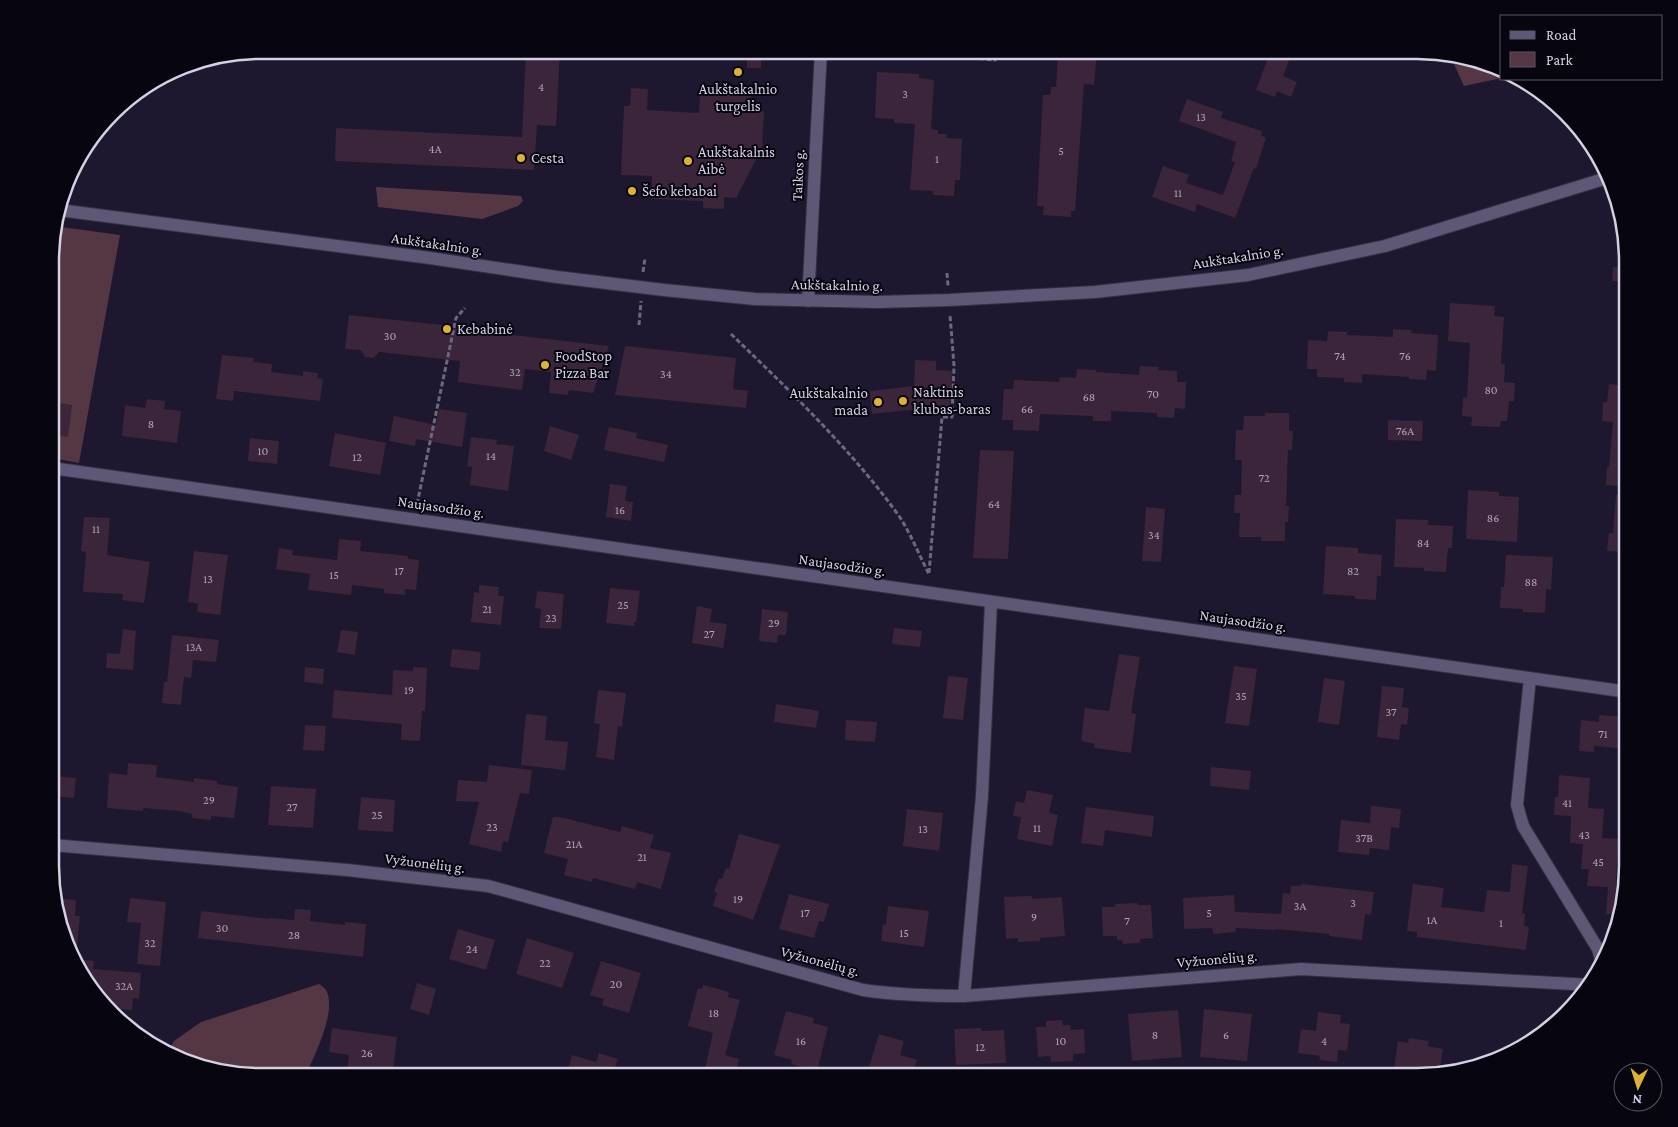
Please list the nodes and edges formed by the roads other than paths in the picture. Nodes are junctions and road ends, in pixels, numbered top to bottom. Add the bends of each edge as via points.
1 (821, 59) edge
2 (1602, 179) edge
3 (65, 211) edge
4 (808, 301) junction
5 (59, 469) edge
6 (990, 602) junction
7 (1530, 678) junction
8 (1619, 691) edge
9 (59, 846) edge
10 (1599, 954) edge
11 (1581, 984) edge
12 (964, 996) junction

1 - 4 street, Taikos g.
2 - 4 street, Aukštakalnio g. via 1385,246 1248,275 1095,292 949,300
3 - 4 street, Aukštakalnio g. via 558,277 755,299
5 - 6 street, Naujasodžio g.
6 - 7 street, Naujasodžio g.
6 - 12 street via 982,796
7 - 8 street, Naujasodžio g.
7 - 10 street via 1517,805 1524,826
9 - 12 street, Vyžuonėlių g. via 348,870 488,886 862,990 920,996
11 - 12 street, Vyžuonėlių g. via 1301,969

